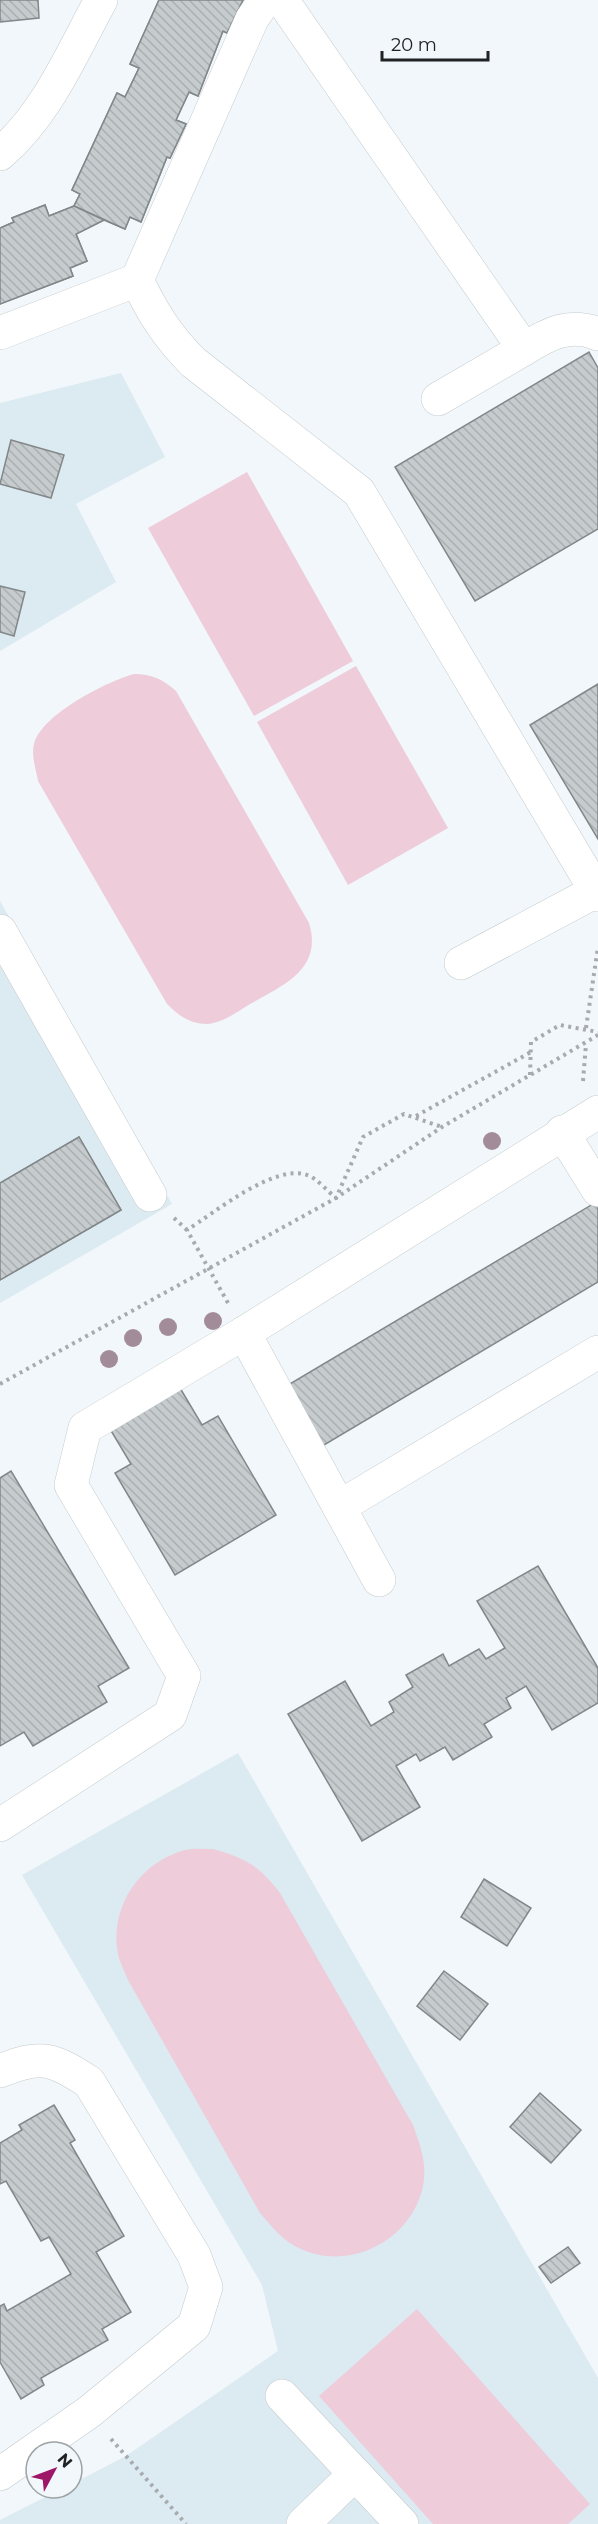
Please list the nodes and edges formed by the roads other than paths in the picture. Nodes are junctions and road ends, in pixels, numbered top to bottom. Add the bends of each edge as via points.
1 (101, 0) edge
2 (265, 0) edge
3 (282, 0) edge
4 (0, 153) edge
5 (137, 280) junction
6 (0, 333) edge
7 (598, 334) edge
8 (524, 349) junction
9 (438, 399) dead end
10 (597, 893) edge
11 (0, 931) edge
12 (461, 963) dead end
13 (598, 1112) edge
14 (562, 1132) junction
15 (598, 1190) edge
16 (150, 1195) dead end
17 (244, 1333) junction
18 (598, 1352) edge
19 (339, 1507) junction
20 (380, 1580) dead end
21 (0, 1825) edge
22 (0, 2071) edge
23 (282, 2396) dead end
24 (2, 2468) edge
25 (356, 2474) junction
26 (303, 2524) edge
27 (402, 2524) edge

1 - 4 lane via 43,105
2 - 5 lane via 252,19
3 - 8 lane
5 - 6 lane
5 - 10 lane via 163,328 193,362 358,492
7 - 8 lane via 579,328 563,329
8 - 9 lane
10 - 12 lane
11 - 16 lane
13 - 14 lane
14 - 15 lane
14 - 17 lane
17 - 19 lane
17 - 21 lane via 85,1428 71,1485 184,1676 170,1715
18 - 19 lane
19 - 20 lane
22 - 24 lane via 29,2059 61,2064 88,2082 194,2255 206,2287 194,2326 89,2412
23 - 25 lane
25 - 26 lane
25 - 27 lane

